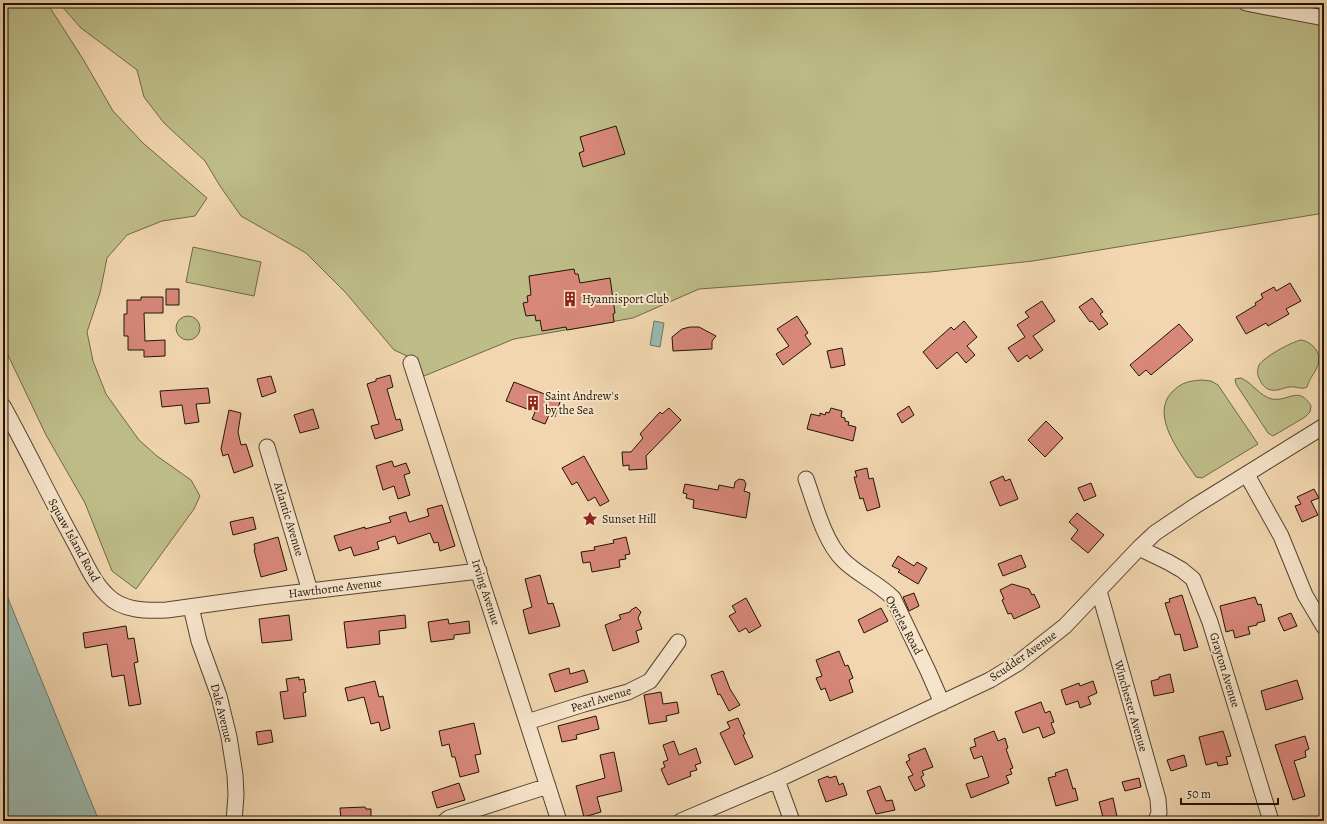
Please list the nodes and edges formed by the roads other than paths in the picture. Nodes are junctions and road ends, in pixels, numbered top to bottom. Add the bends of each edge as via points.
1 (1246, 3) edge
2 (1324, 18) edge
3 (411, 363) dead end
4 (3, 406) edge
5 (1324, 426) edge
6 (267, 447) dead end
7 (1247, 475) junction
8 (806, 478) dead end
9 (1139, 548) junction
10 (479, 571) junction
11 (310, 591) junction
12 (1099, 591) junction
13 (191, 607) junction
14 (1324, 627) edge
15 (678, 642) dead end
16 (942, 703) junction
17 (528, 722) junction
18 (777, 780) junction
19 (548, 786) junction
20 (234, 821) edge
21 (445, 821) edge
22 (559, 821) edge
23 (681, 821) edge
24 (792, 821) edge
25 (1156, 821) edge
26 (1272, 821) edge

1 - 2 street
3 - 10 street, Irving Avenue
4 - 13 street, Squaw Island Road via 56,509 97,583 107,596 137,610
5 - 7 street, Scudder Avenue
6 - 11 street, Atlantic Avenue
7 - 9 street, Scudder Avenue via 1166,525
7 - 14 street via 1281,536 1305,595
8 - 16 street, Overlea Road via 833,548 844,560 893,598
9 - 12 street, Scudder Avenue
9 - 26 street, Grayton Avenue via 1182,570 1193,579 1210,622
10 - 11 street, Hawthorne Avenue
10 - 17 street, Irving Avenue
11 - 13 street, Hawthorne Avenue
12 - 16 street, Scudder Avenue via 1065,626 1018,663 990,680
12 - 25 street, Winchester Avenue via 1158,799 1159,813
13 - 20 street, Dale Avenue via 229,737 235,775
15 - 17 street, Pearl Avenue via 650,681 628,692
16 - 18 street, Scudder Avenue
17 - 19 street, Irving Avenue
18 - 23 street, Scudder Avenue
18 - 24 street
19 - 21 street
19 - 22 street, Irving Avenue

